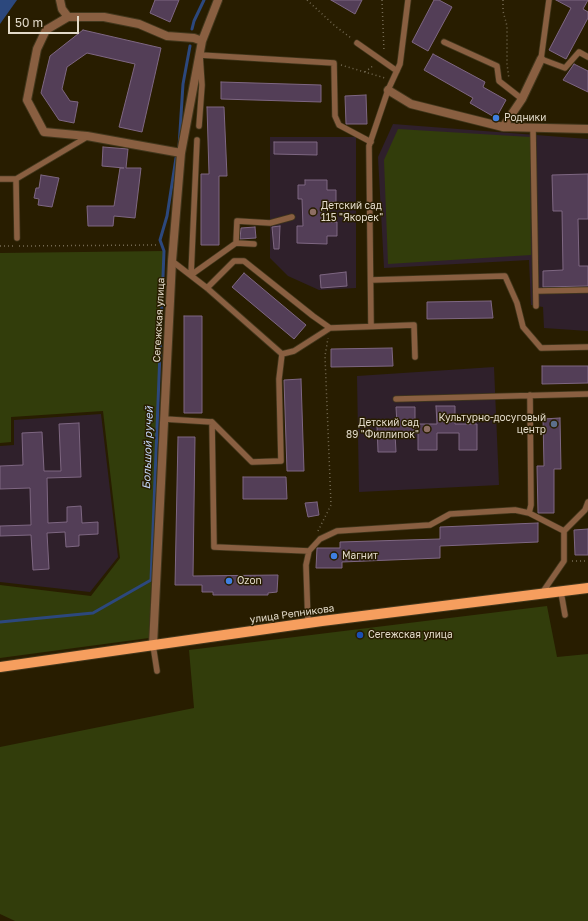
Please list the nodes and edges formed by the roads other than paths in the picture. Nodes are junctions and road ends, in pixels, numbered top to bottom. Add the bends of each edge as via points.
1 (60, 0) edge
2 (218, 0) edge
3 (408, 0) edge
4 (549, 0) edge
5 (68, 18) junction
6 (202, 41) junction
7 (444, 42) dead end
8 (357, 43) road end
9 (200, 56) junction
10 (588, 57) edge
11 (541, 59) junction
12 (397, 71) junction
13 (388, 90) junction
14 (522, 99) junction
15 (199, 126) dead end
16 (503, 127) junction
17 (533, 128) junction
18 (588, 129) edge
19 (87, 136) junction
20 (197, 140) dead end
21 (370, 142) junction
22 (181, 153) junction
23 (0, 179) edge
24 (16, 179) junction
25 (292, 217) dead end
26 (17, 238) dead end
27 (236, 243) junction
28 (254, 244) dead end
29 (172, 261) junction
30 (191, 275) junction
31 (371, 280) junction
32 (207, 288) junction
33 (588, 290) edge
34 (536, 291) junction
35 (536, 306) dead end
36 (370, 325) junction
37 (330, 328) junction
38 (588, 347) edge
39 (282, 354) junction
40 (415, 357) dead end
41 (588, 394) edge
42 (530, 395) junction
43 (396, 399) dead end
44 (164, 419) junction
45 (212, 422) junction
46 (588, 502) edge
47 (587, 509) edge
48 (529, 512) junction
49 (564, 531) junction
50 (309, 551) junction
51 (588, 588) edge
52 (561, 592) junction
53 (542, 594) junction
54 (565, 615) dead end
55 (308, 623) junction
56 (152, 645) junction
57 (0, 667) edge
58 (157, 671) dead end

1 - 5 street
2 - 6 street, Сегежская улица
3 - 12 lane
4 - 11 lane
5 - 6 street via 104,17 139,24 167,36
5 - 19 street via 46,30 43,36 37,49 27,100 44,132
6 - 9 street, Сегежская улица
7 - 14 lane via 497,66 499,81
8 - 12 lane
9 - 15 lane via 202,85
9 - 21 lane via 334,63 337,121 346,130
9 - 22 street, Сегежская улица
10 - 11 lane via 579,52 565,68
11 - 14 street
12 - 13 lane
13 - 16 street via 411,104
13 - 21 lane
14 - 16 street
16 - 17 street
17 - 18 street
17 - 34 lane
19 - 22 street
19 - 24 lane
20 - 30 lane
21 - 31 lane
22 - 29 street, Сегежская улица
23 - 24 lane
24 - 26 lane
25 - 27 lane via 270,223 237,221
27 - 28 lane
27 - 30 lane
29 - 30 lane
29 - 44 street, Сегежская улица
30 - 32 lane
31 - 36 lane
31 - 38 lane via 505,276 517,303 523,327 541,348
32 - 37 lane via 234,261 244,261
32 - 39 lane
33 - 34 lane
34 - 35 lane
36 - 37 lane
36 - 40 lane via 414,325
37 - 39 lane via 294,351
39 - 45 lane via 279,379 281,461 252,462
41 - 42 lane
42 - 43 lane
42 - 48 lane
44 - 45 lane
44 - 56 street, Сегежская улица
45 - 50 lane via 214,547
46 - 47 lane
47 - 49 lane
48 - 49 lane
48 - 50 lane via 515,510 450,514 430,525 337,531 320,539
49 - 53 lane via 564,561
50 - 55 lane via 306,565
51 - 52 main road, улица Репникова
52 - 53 main road, улица Репникова
52 - 54 lane
53 - 55 main road, улица Репникова
55 - 56 main road, улица Репникова
56 - 57 main road, улица Репникова
56 - 58 lane

